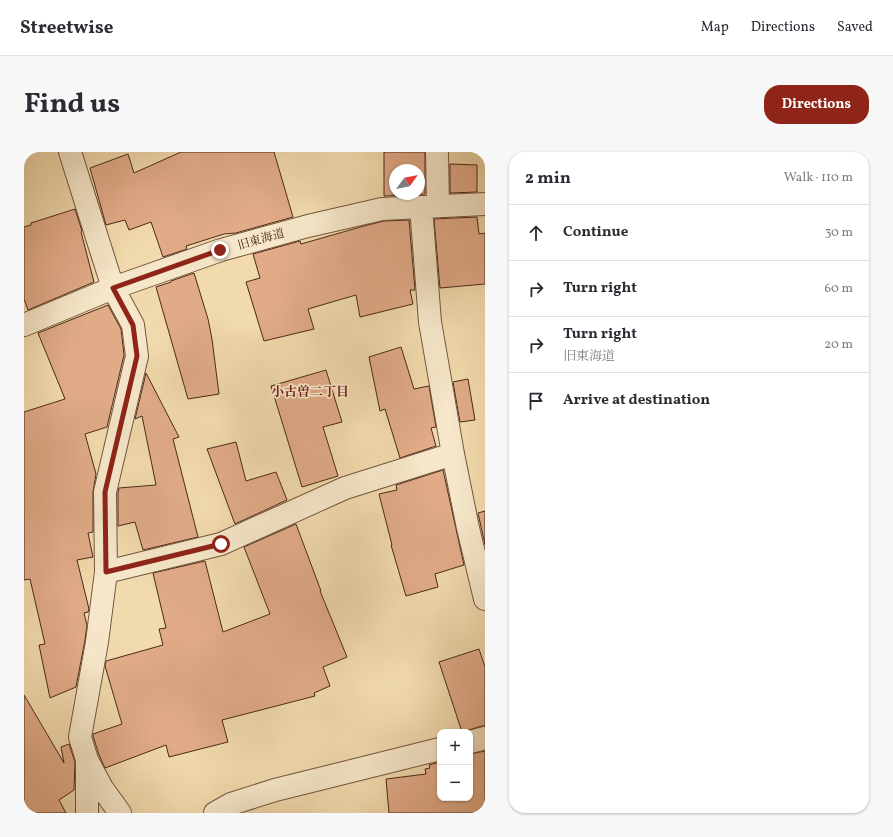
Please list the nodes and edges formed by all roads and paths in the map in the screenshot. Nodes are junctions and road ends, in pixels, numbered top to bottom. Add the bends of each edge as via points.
1 (70, 152) edge
2 (437, 152) edge
3 (485, 204) edge
4 (429, 207) junction
5 (113, 288) junction
6 (24, 325) edge
7 (453, 454) junction
8 (106, 572) junction
9 (485, 599) edge
10 (485, 738) edge
11 (473, 741) edge
12 (437, 750) edge
13 (87, 760) junction
14 (87, 813) edge
15 (120, 813) edge
16 (215, 813) edge

1 - 5 street
2 - 4 street
3 - 4 street, 旧東海道
4 - 5 street, 旧東海道 via 382,209 308,226 220,250
4 - 7 street via 430,322
5 - 6 street, 旧東海道
5 - 8 street via 133,325 137,356 105,492
7 - 8 street via 345,488 221,544
7 - 9 street
8 - 13 street via 97,642 80,737
10 - 11 street
12 - 16 street via 275,790 231,804
13 - 14 street
13 - 15 street via 102,788

